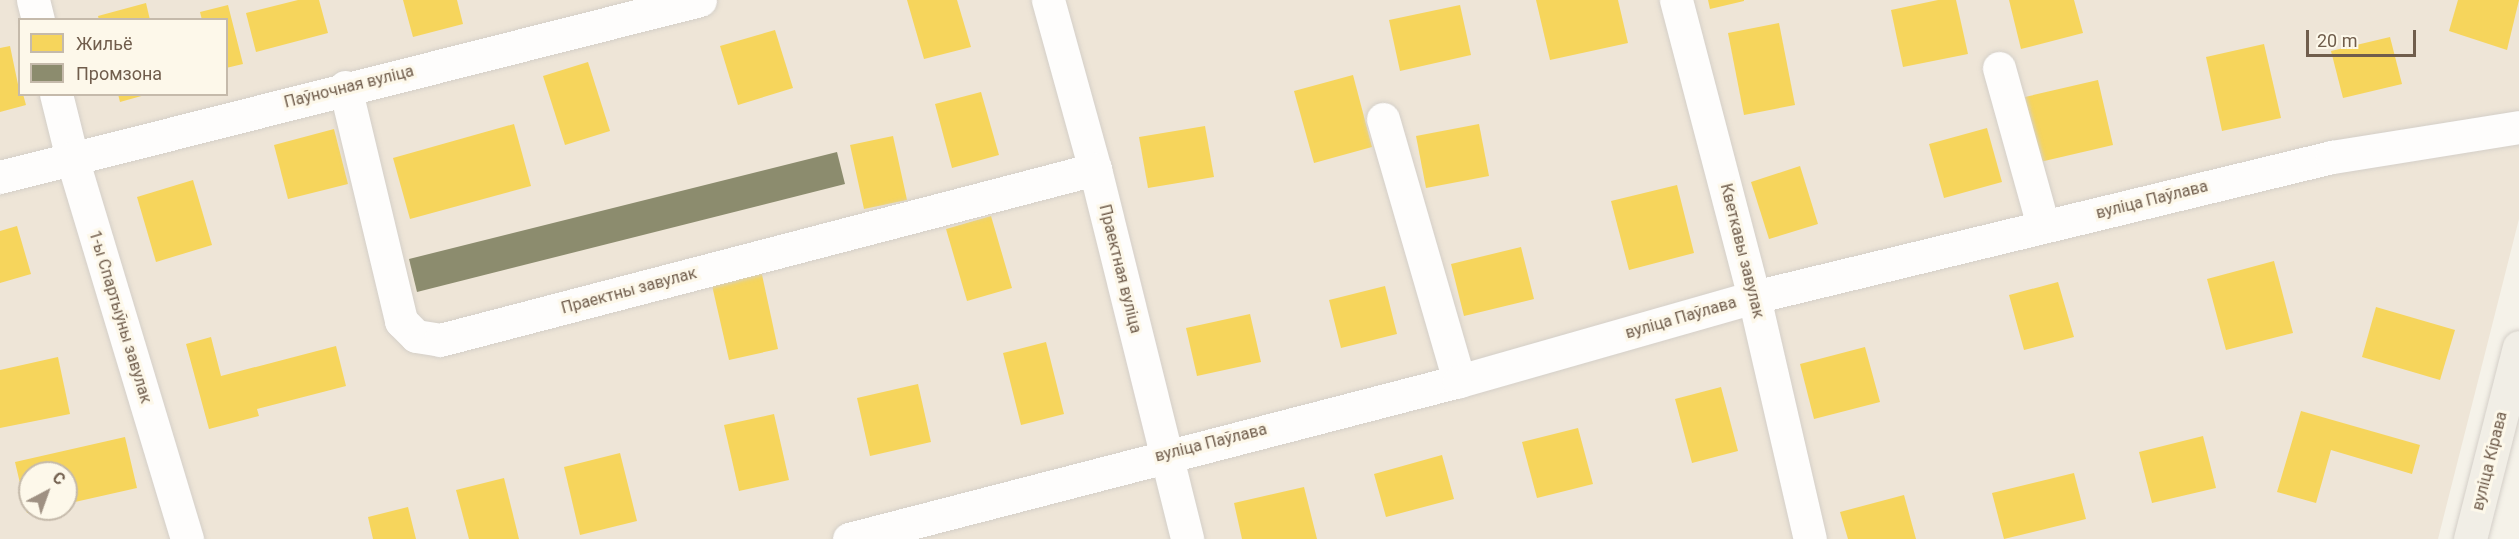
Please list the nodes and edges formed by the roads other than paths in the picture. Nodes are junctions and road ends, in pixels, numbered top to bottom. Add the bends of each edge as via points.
1 (33, 0) edge
2 (700, 0) edge
3 (1048, 0) edge
4 (1676, 0) edge
5 (38, 18) edge
6 (1999, 68) dead end
7 (345, 87) junction
8 (56, 96) edge
9 (1383, 119) dead end
10 (2519, 127) edge
11 (72, 158) junction
12 (1095, 169) junction
13 (0, 177) edge
14 (2043, 226) junction
15 (1754, 297) junction
16 (2519, 347) edge
17 (1459, 381) junction
18 (1166, 454) junction
19 (186, 539) edge
20 (849, 539) edge
21 (1187, 539) edge
22 (1810, 539) edge
23 (2470, 539) edge

1 - 5 street
2 - 7 street, Паўночная вуліца
3 - 12 street, Праектная вуліца
4 - 15 street, Кветкавы завулак
6 - 14 street
7 - 11 street, Паўночная вуліца
7 - 12 street, Праектны завулак via 401,321 416,336 440,340
8 - 11 street, 1-ы Спартыўны завулак
9 - 17 street
10 - 14 street, вуліца Паўлава via 2332,157
11 - 13 street, Паўночная вуліца
11 - 19 street, 1-ы Спартыўны завулак
12 - 18 street, Праектная вуліца
14 - 15 street, вуліца Паўлава
15 - 17 street, вуліца Паўлава
15 - 22 street, Кветкавы завулак
16 - 23 main road, вуліца Кірава
17 - 18 street, вуліца Паўлава
18 - 20 street, вуліца Паўлава
18 - 21 street, Праектная вуліца

